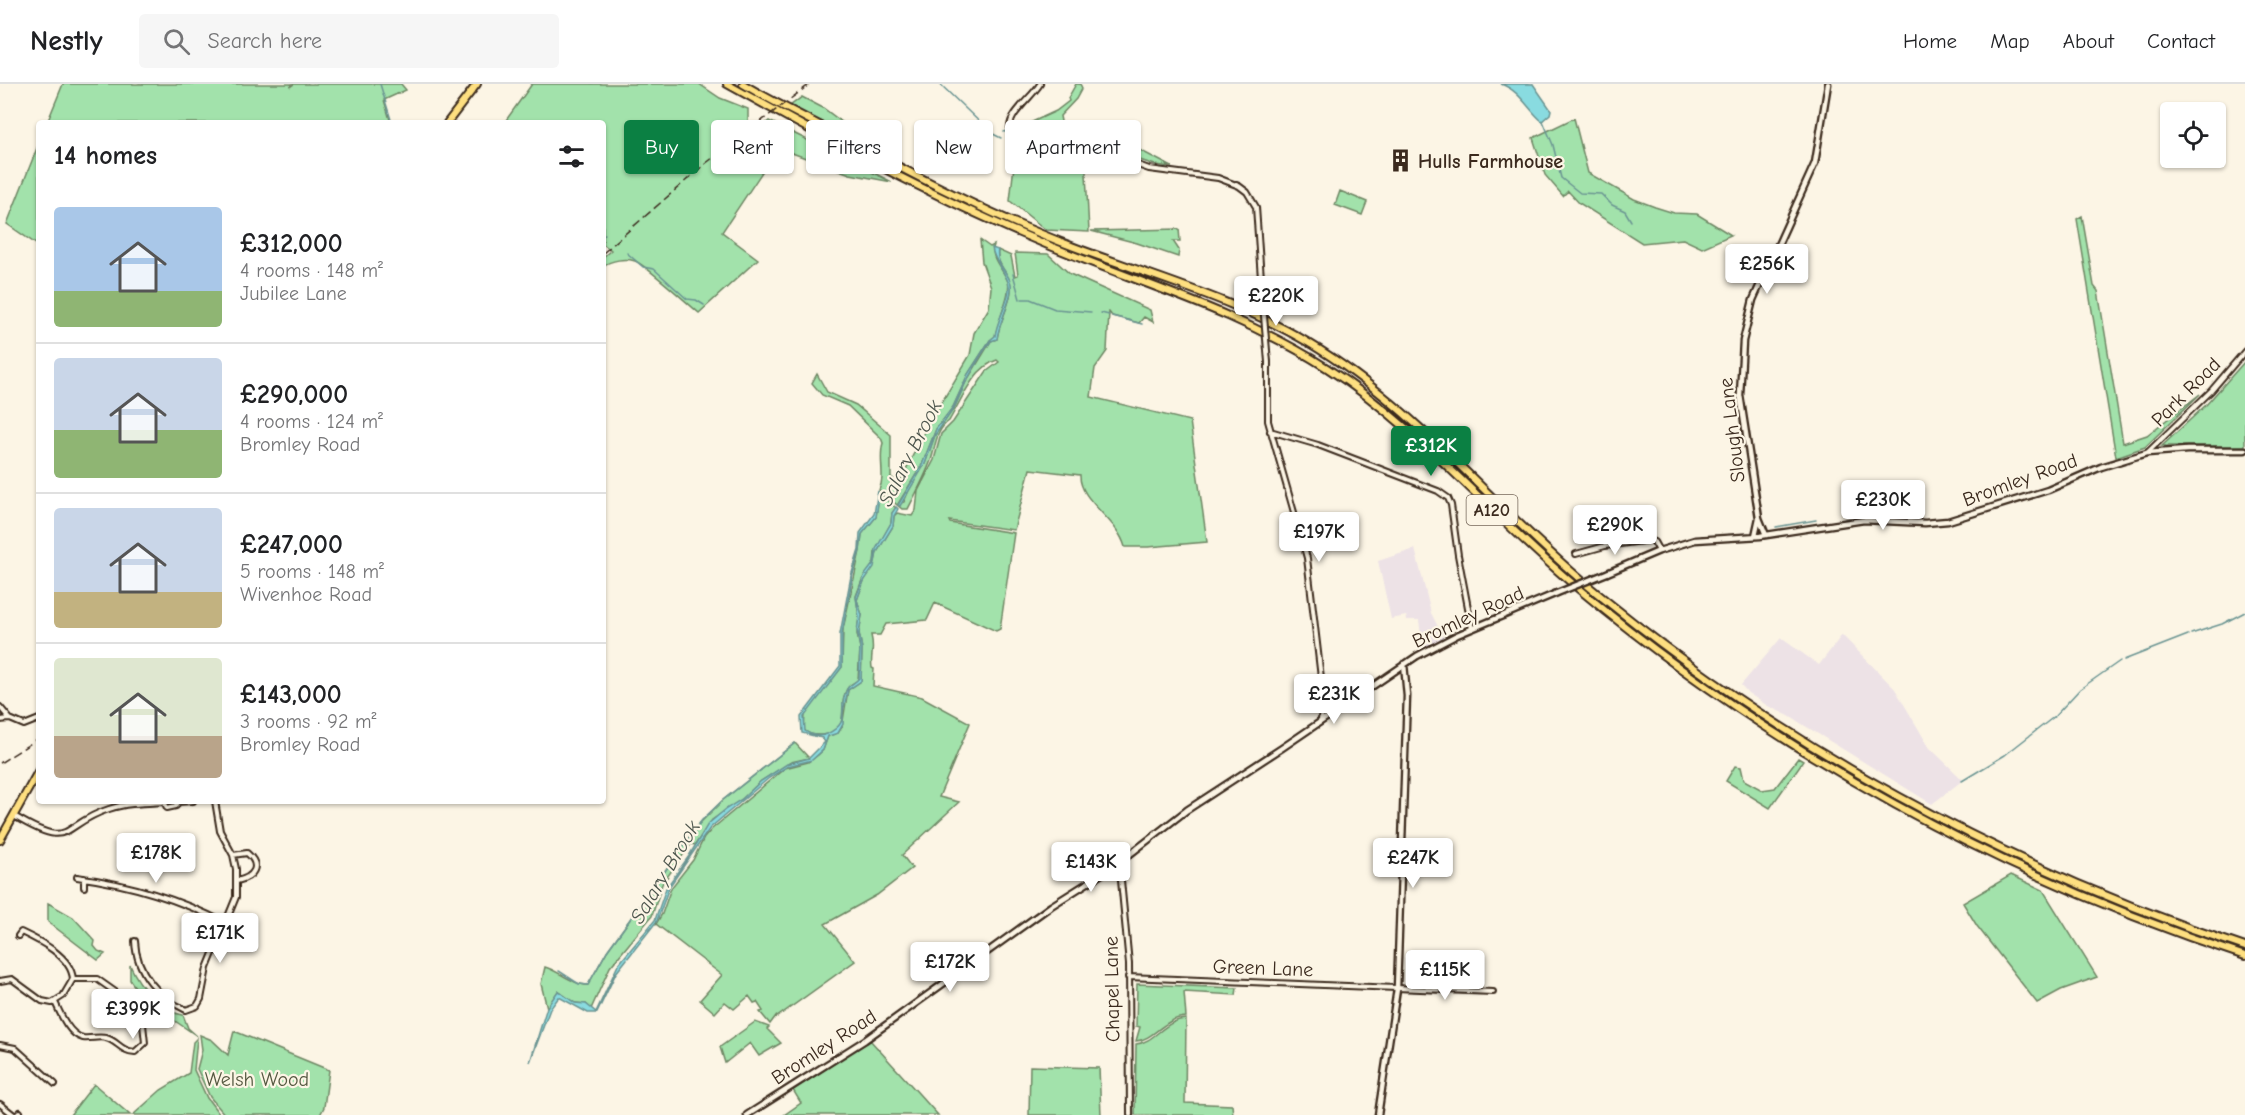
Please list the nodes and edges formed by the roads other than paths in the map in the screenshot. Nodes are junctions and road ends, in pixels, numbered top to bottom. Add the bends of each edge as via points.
1 (477, 84) edge
2 (727, 84) edge
3 (743, 84) edge
4 (1040, 84) edge
5 (1827, 84) edge
6 (449, 120) edge
7 (2245, 351) edge
8 (1270, 431) junction
9 (2245, 450) edge
10 (2147, 453) junction
11 (1759, 518) junction
12 (1766, 535) junction
13 (1755, 536) junction
14 (1659, 551) junction
15 (1576, 554) dead end
16 (1472, 629) junction
17 (1404, 664) junction
18 (1323, 695) junction
19 (1340, 706) junction
20 (0, 707) edge
21 (10, 719) junction
22 (0, 720) edge
23 (36, 720) edge
24 (1321, 721) junction
25 (36, 775) edge
26 (137, 804) edge
27 (216, 804) edge
28 (13, 815) junction
29 (0, 840) edge
30 (233, 855) junction
31 (1116, 865) junction
32 (77, 877) dead end
33 (84, 878) junction
34 (237, 880) junction
35 (84, 887) dead end
36 (225, 923) junction
37 (18, 936) dead end
38 (135, 941) dead end
39 (2245, 947) edge
40 (2245, 956) edge
41 (1128, 977) junction
42 (73, 979) junction
43 (0, 981) edge
44 (1397, 989) junction
45 (1493, 993) dead end
46 (55, 1002) junction
47 (0, 1045) edge
48 (55, 1084) dead end
49 (0, 1104) edge
50 (17, 1114) edge
51 (747, 1115) edge
52 (1130, 1115) edge
53 (1378, 1115) edge

1 - 6 main road
2 - 40 main road, A120 via 881,169 963,207 1087,262 1225,313 1287,343 1395,419 1580,591 1754,718 1867,787 1997,856 2123,912
3 - 39 main road, A120 via 876,157 969,201 1074,247 1231,303 1311,344 1406,414 1587,585 1672,651 1776,722 1885,788 2001,849 2129,905
4 - 8 street, bridge via 1010,119 1010,128 1016,134 1093,149 1149,169 1218,178 1247,192 1256,211
5 - 11 street, Slough Lane via 1815,163 1756,294 1743,341 1740,395
7 - 10 street, Park Road via 2211,391
8 - 16 street via 1352,458 1448,498
8 - 18 street via 1307,558
9 - 10 street, Bromley Road
10 - 12 street, Bromley Road via 2048,490 1948,521 1864,520
11 - 12 street
11 - 13 street, Slough Lane
12 - 13 street, Bromley Road
13 - 14 street, Bromley Road via 1695,540
14 - 15 street via 1650,540
14 - 16 street, Bromley Road, bridge
16 - 17 street, Bromley Road
17 - 19 street, Bromley Road
17 - 44 street via 1407,696
18 - 19 street
18 - 24 street
19 - 24 street, Bromley Road
20 - 21 street
21 - 22 street
21 - 23 street via 24,725
24 - 31 street, Bromley Road via 1187,810
25 - 28 main road
26 - 28 street via 109,809 62,834 40,830
27 - 30 street via 220,831
28 - 29 main road
30 - 34 street
30 - 34 street via 247,853 255,869 249,878
31 - 41 street, Chapel Lane via 1120,870
31 - 51 street, Bromley Road via 1051,906 866,1040
32 - 33 street
33 - 35 street
33 - 36 street via 138,889
34 - 36 street via 235,901
36 - 38 street via 207,968 201,999 192,1009 174,1005 151,983
37 - 42 street via 21,932 41,942 66,963
41 - 44 street, Green Lane
41 - 52 street, Chapel Lane
42 - 46 street
42 - 46 street via 97,979 138,1008 145,1043 135,1052 127,1052 105,1037 84,1038 63,1018
43 - 46 street via 12,979 42,1001
44 - 45 street, Green Lane
44 - 53 street
47 - 48 street via 15,1048
49 - 50 street

